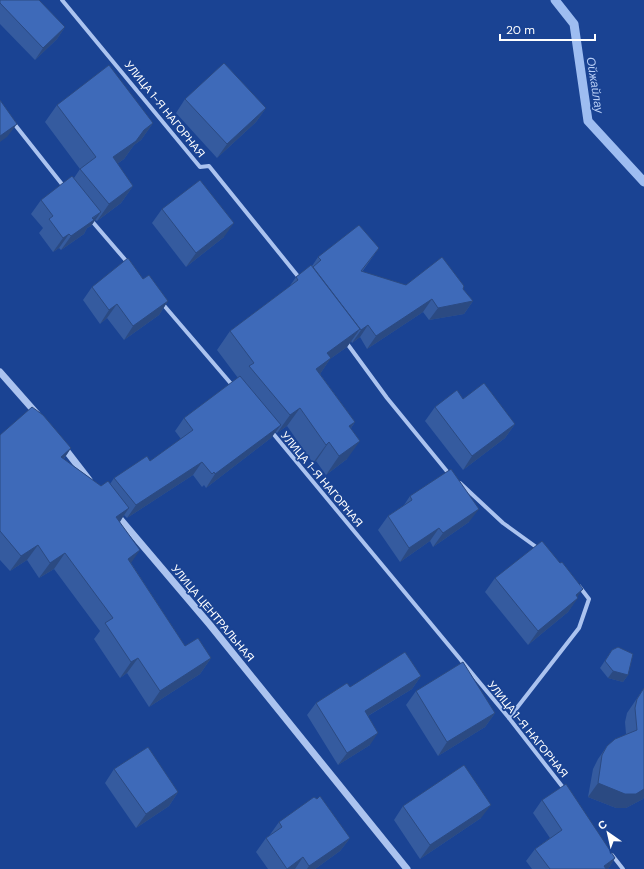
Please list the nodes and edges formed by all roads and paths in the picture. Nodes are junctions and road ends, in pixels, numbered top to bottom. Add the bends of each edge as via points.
1 (62, 0) edge
2 (8, 117) edge
3 (66, 190) edge
4 (86, 214) edge
5 (130, 265) edge
6 (305, 285) edge
7 (160, 300) edge
8 (341, 335) edge
9 (0, 372) edge
10 (238, 392) edge
11 (42, 420) edge
12 (268, 428) edge
13 (56, 439) edge
14 (94, 487) edge
15 (109, 505) edge
16 (544, 553) edge
17 (576, 583) edge
18 (509, 718) junction
19 (568, 794) edge
20 (609, 850) edge
21 (407, 869) edge
22 (623, 869) edge

1 - 6 street, УЛИЦА 1-Я НАГОРНАЯ via 200,167 209,166
2 - 3 street
4 - 5 street
7 - 10 street
8 - 16 street via 386,398 448,473 503,523
9 - 11 street
12 - 18 street, УЛИЦА 1-Я НАГОРНАЯ
13 - 14 street
15 - 21 street, УЛИЦА ЦЕНТРАЛЬНАЯ via 215,631
17 - 18 street via 589,599 579,628
18 - 19 street, УЛИЦА 1-Я НАГОРНАЯ
20 - 22 street

